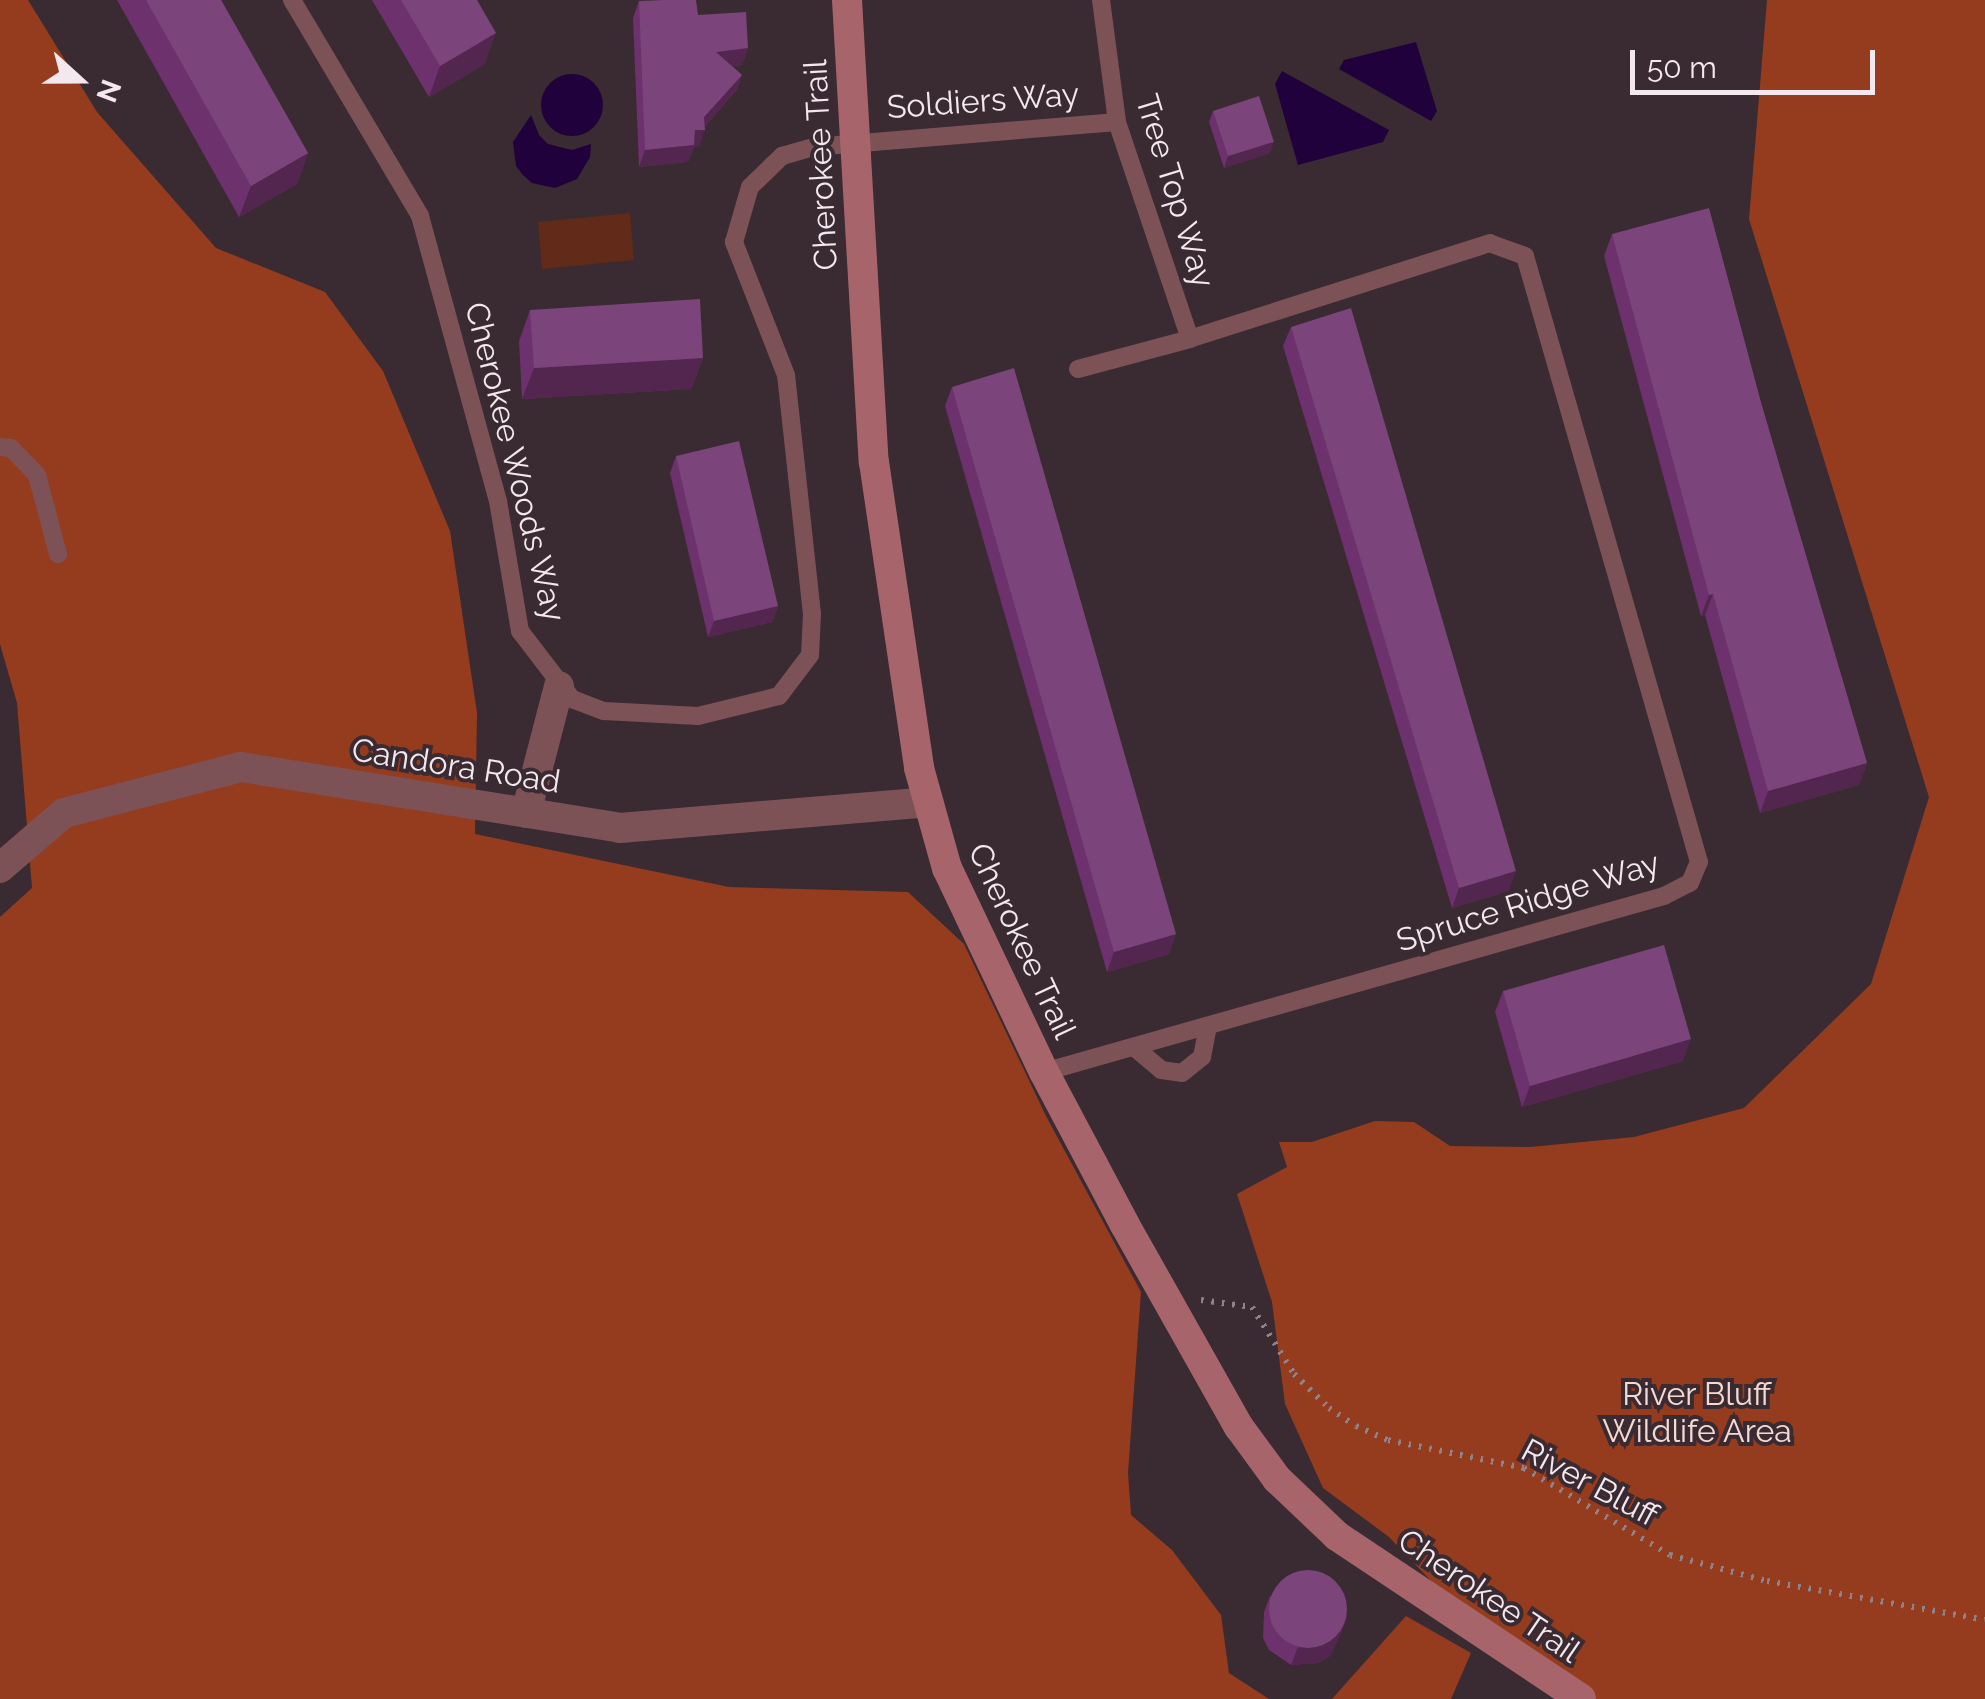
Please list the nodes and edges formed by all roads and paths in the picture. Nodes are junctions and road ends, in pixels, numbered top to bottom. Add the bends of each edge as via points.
1 (292, 0) edge
2 (846, 0) edge
3 (1101, 0) edge
4 (1117, 122) junction
5 (854, 141) junction
6 (1190, 339) junction
7 (1078, 369) dead end
8 (0, 447) edge
9 (58, 554) dead end
10 (559, 686) junction
11 (927, 802) junction
12 (526, 812) junction
13 (0, 868) edge
14 (1208, 1027) junction
15 (1134, 1047) junction
16 (1044, 1072) junction
17 (1165, 1296) junction
18 (1985, 1620) edge
19 (1581, 1699) edge

1 - 10 lane, Cherokee Woods Way via 420,216 498,501 520,631
2 - 5 street, Cherokee Trail
3 - 4 lane, Tree Top Way
4 - 5 lane, Soldiers Way
4 - 6 lane, Tree Top Way
5 - 10 lane, Cherokee Woods Way via 782,156 750,187 734,242 786,375 812,614 810,655 779,696 698,716 604,712
5 - 11 street, Cherokee Trail via 874,462
6 - 7 lane
6 - 14 lane, Spruce Ridge Way via 1490,243 1526,256 1699,862 1690,883 1664,896
8 - 9 lane via 11,448 37,475
10 - 12 street
11 - 12 street, Candora Road via 620,828
11 - 16 street, Cherokee Trail via 947,868
12 - 13 street, Candora Road via 242,767 64,813
14 - 15 lane, Spruce Ridge Way
14 - 15 lane via 1202,1057 1182,1073 1161,1070
15 - 16 lane, Spruce Ridge Way
16 - 17 street, Cherokee Trail
17 - 18 path, River Bluff via 1252,1307 1294,1374 1356,1426 1388,1440 1524,1468 1670,1555 1767,1581
17 - 19 street, Cherokee Trail via 1239,1427 1300,1503 1337,1536

